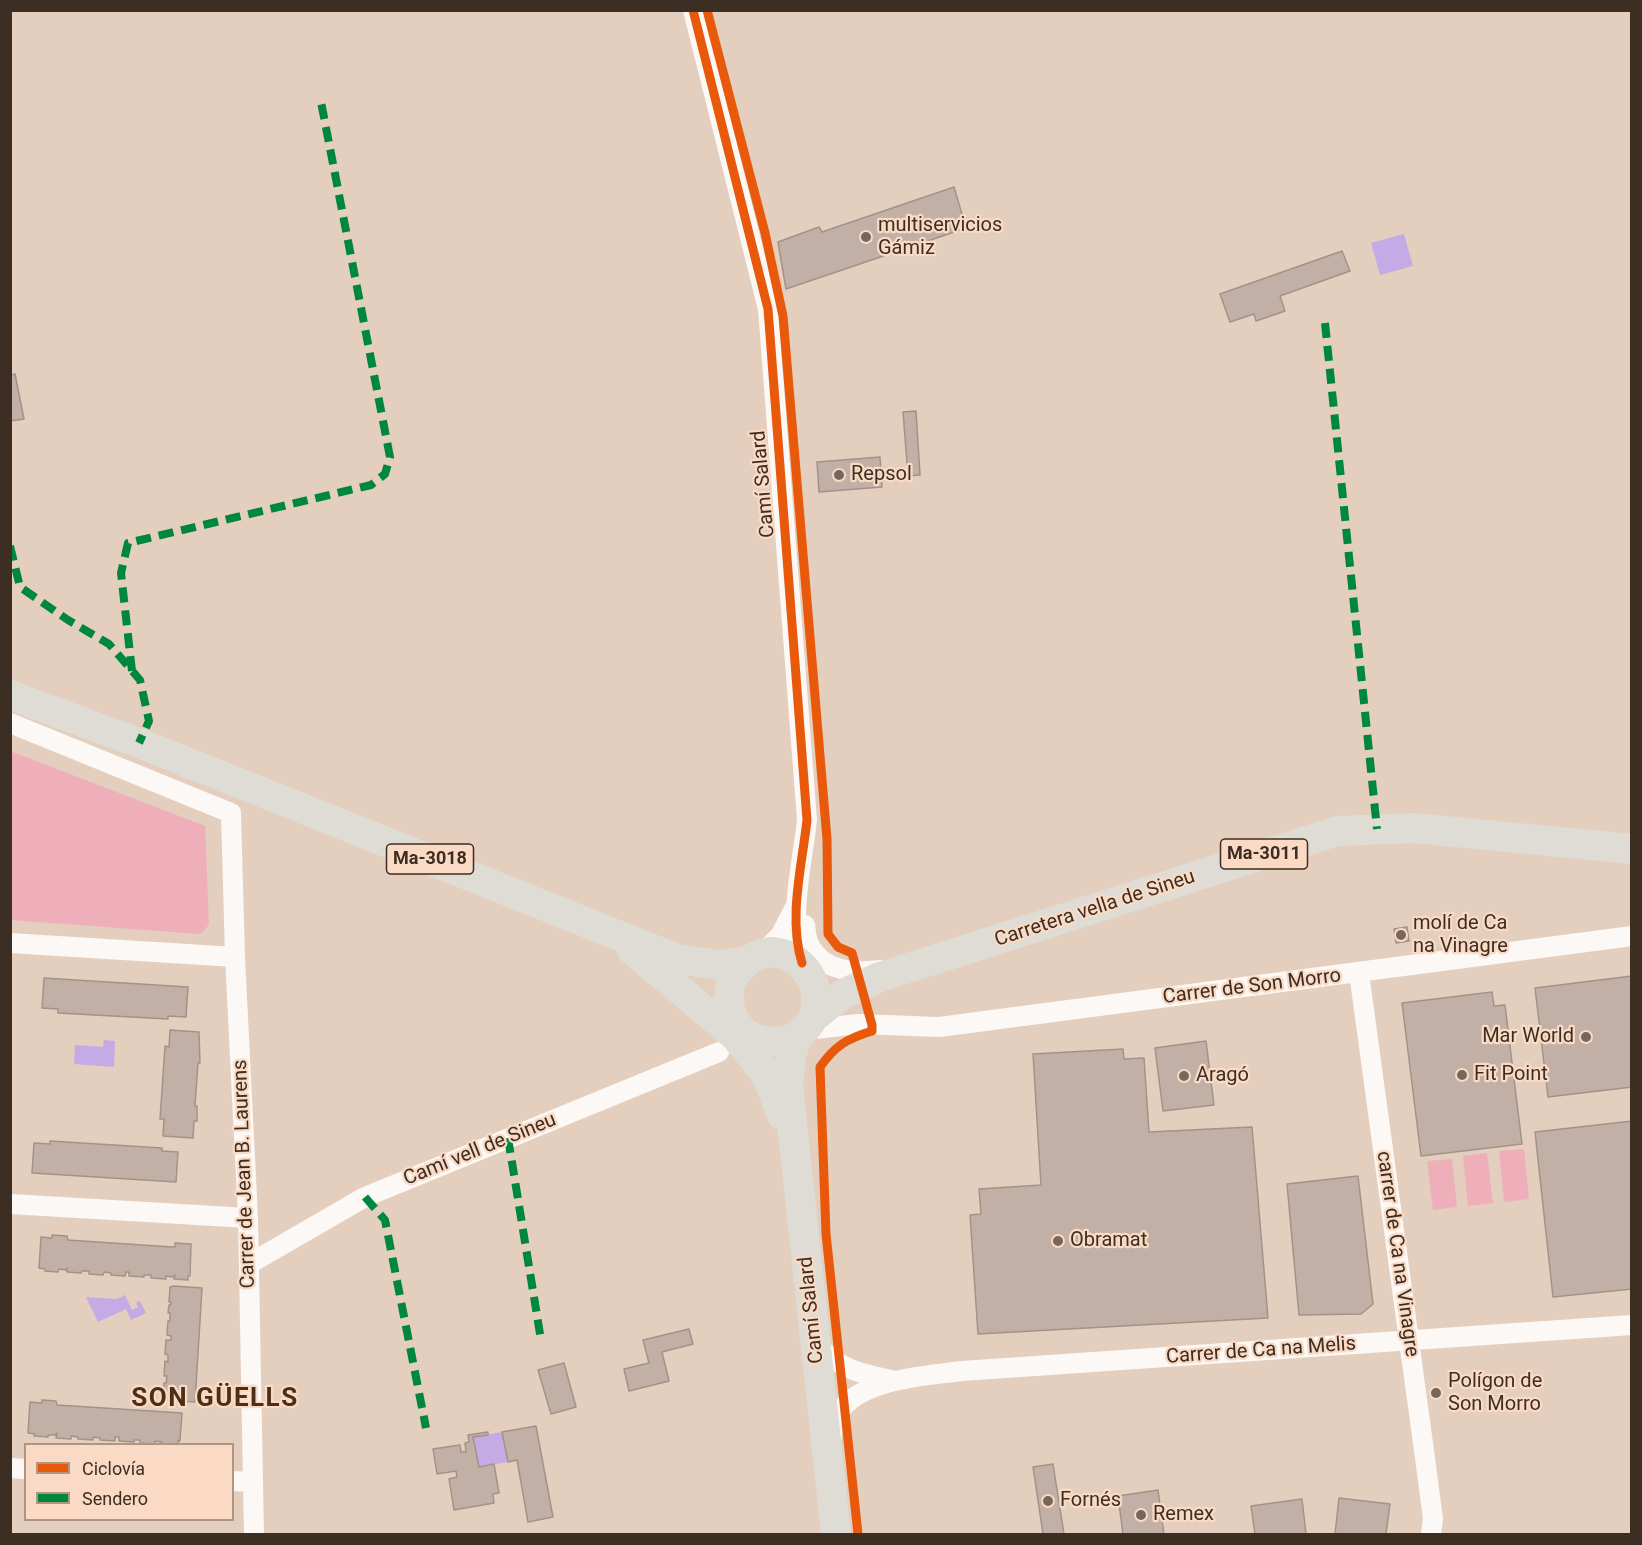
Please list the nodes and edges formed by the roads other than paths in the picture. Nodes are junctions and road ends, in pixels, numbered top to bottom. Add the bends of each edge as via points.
1 (693, 10) edge
2 (10, 695) edge
3 (10, 723) edge
4 (1632, 849) edge
5 (800, 880) junction
6 (797, 902) junction
7 (609, 931) junction
8 (1632, 936) edge
9 (10, 943) edge
10 (235, 957) junction
11 (754, 957) junction
12 (677, 959) junction
13 (804, 967) junction
14 (909, 968) junction
15 (1359, 973) junction
16 (880, 977) junction
17 (730, 1007) junction
18 (806, 1027) junction
19 (761, 1040) junction
20 (719, 1052) dead end
21 (788, 1086) junction
22 (796, 1155) junction
23 (10, 1204) edge
24 (248, 1218) junction
25 (249, 1264) junction
26 (1632, 1325) edge
27 (1408, 1341) junction
28 (815, 1344) junction
29 (891, 1380) junction
30 (827, 1455) junction
31 (234, 1480) edge
32 (253, 1482) junction
33 (254, 1534) edge
34 (836, 1534) edge
35 (1431, 1534) edge

1 - 5 street, Camí Salard via 768,309 807,820
2 - 7 main road, Ma-3018
3 - 10 street, Carrer de Jean B. Laurens via 231,813
4 - 14 main road, Carretera vella de Sineu / Ma-3011 via 1414,828 1337,831
5 - 6 street, Camí Salard
5 - 14 street via 809,944 821,960 834,968 858,972
6 - 11 street, Camí Salard via 787,927 772,945
6 - 13 street, Camí Salard via 797,940
7 - 12 main road, Ma-3018
7 - 22 main road via 709,1013 753,1056 766,1074
8 - 15 street, Carrer de Son Morro
9 - 10 street
10 - 24 street, Carrer de Jean B. Laurens
11 - 12 main road, Ma-3018 via 718,965
11 - 13 main road, Ma-3018 via 779,952
11 - 17 main road via 733,976 729,986
12 - 17 main road, Ma-3018
13 - 16 main road, Carretera vella de Sineu / Ma-3011 via 823,978 843,981
13 - 18 main road, Ma-3018 via 816,993 816,1006
14 - 16 main road, Carretera vella de Sineu / Ma-3011
15 - 18 street, Carrer de Son Morro via 939,1027
15 - 27 street, carrer de Ca na Vinagre
16 - 18 main road, Carretera vella de Sineu / Ma-3011 via 843,994
17 - 19 main road, Ma-3018 via 737,1023
18 - 19 main road via 781,1041
18 - 21 main road, Camí Salard / Ma-3018 via 791,1055
19 - 21 main road, Camí Salard / Ma-3018
20 - 25 street, Camí vell de Sineu via 365,1197
21 - 22 main road, Camí Salard / Ma-3018
22 - 28 main road, Camí Salard / Ma-3018
23 - 24 street
24 - 25 street, Carrer de Jean B. Laurens
25 - 32 street, Carrer de Jean B. Laurens
26 - 27 street, Carrer de Ca na Melis
27 - 29 street, Carrer de Ca na Melis via 962,1371
27 - 35 street, carrer de Ca na Vinagre via 1433,1519
28 - 29 street, Carrer de Ca na Melis via 850,1371
28 - 30 main road, Camí Salard / Ma-3018
29 - 30 street, Carrer de Ca na Melis via 850,1399 837,1417
30 - 34 main road, Camí Salard / Ma-3018
31 - 32 street
32 - 33 street, Carrer de Jean B. Laurens

